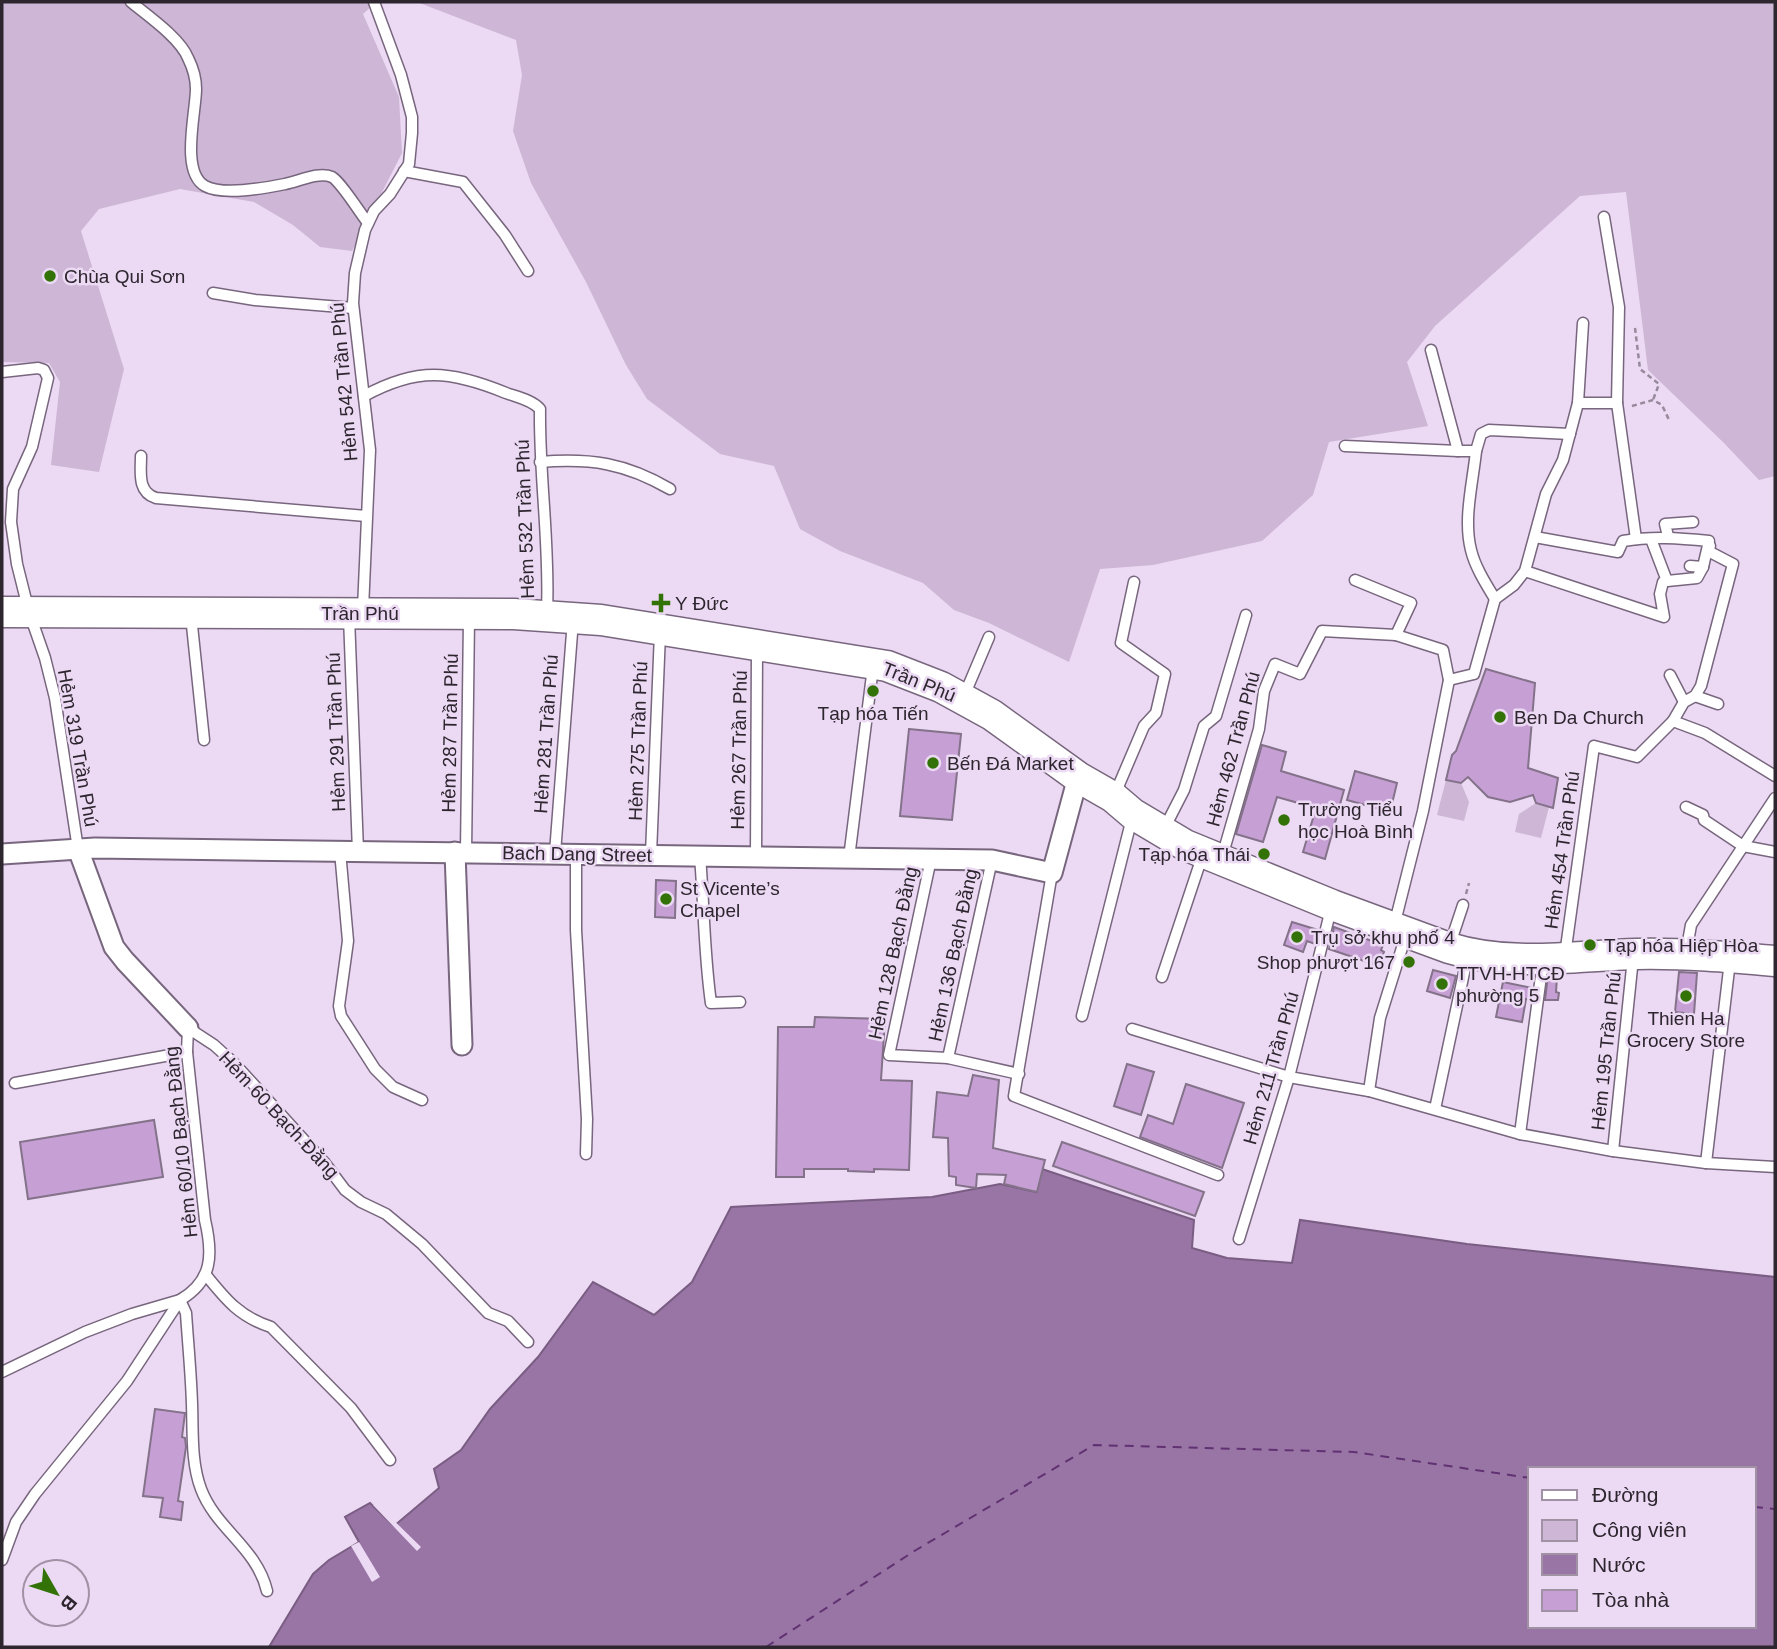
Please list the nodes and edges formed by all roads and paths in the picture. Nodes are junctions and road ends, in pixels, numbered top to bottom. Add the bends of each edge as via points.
1 (131, 2) edge
2 (374, 2) edge
3 (404, 171) junction
4 (1604, 217) dead end
5 (368, 223) junction
6 (528, 271) dead end
7 (213, 293) dead end
8 (353, 308) junction
9 (1583, 323) dead end
10 (1635, 328) dead end
11 (1431, 350) dead end
12 (2, 372) edge
13 (364, 396) junction
14 (1653, 400) junction
15 (1578, 403) junction
16 (1618, 406) junction
17 (1670, 422) dead end
18 (1570, 434) junction
19 (1346, 446) dead end
20 (1458, 451) junction
21 (1476, 451) junction
22 (141, 456) dead end
23 (540, 462) junction
24 (670, 489) dead end
25 (366, 516) junction
26 (1693, 522) dead end
27 (1668, 536) junction
28 (1535, 537) junction
29 (1636, 539) junction
30 (1651, 540) junction
31 (1711, 541) dead end
32 (1690, 566) dead end
33 (1703, 567) junction
34 (1525, 571) junction
35 (1354, 580) dead end
36 (1667, 581) junction
37 (1134, 582) dead end
38 (1495, 599) junction
39 (15, 612) edge
40 (190, 612) junction
41 (356, 613) junction
42 (470, 613) junction
43 (1246, 615) dead end
44 (560, 617) junction
45 (660, 629) junction
46 (1396, 635) junction
47 (989, 637) dead end
48 (758, 644) junction
49 (874, 663) junction
50 (1670, 675) dead end
51 (1450, 680) junction
52 (1695, 696) junction
53 (962, 699) junction
54 (1684, 702) junction
55 (1718, 704) dead end
56 (1674, 721) junction
57 (204, 740) dead end
58 (1775, 776) edge
59 (1078, 777) junction
60 (1775, 798) edge
61 (1123, 805) junction
62 (1686, 807) dead end
63 (1162, 832) junction
64 (1743, 846) junction
65 (78, 849) junction
66 (349, 851) junction
67 (460, 852) junction
68 (1775, 852) edge
69 (555, 853) junction
70 (2, 854) edge
71 (576, 854) junction
72 (651, 855) junction
73 (699, 855) junction
74 (755, 856) junction
75 (1212, 857) junction
76 (849, 858) junction
77 (931, 859) junction
78 (992, 860) junction
79 (1052, 873) junction
80 (1332, 905) junction
81 (1463, 905) dead end
82 (1400, 929) junction
83 (1459, 951) junction
84 (1686, 953) junction
85 (1633, 954) junction
86 (1731, 957) junction
87 (1553, 960) junction
88 (1775, 961) edge
89 (1162, 977) dead end
90 (740, 1002) dead end
91 (1082, 1016) dead end
92 (188, 1028) junction
93 (1132, 1029) dead end
94 (462, 1045) dead end
95 (187, 1052) junction
96 (948, 1058) junction
97 (1018, 1074) junction
98 (1289, 1077) junction
99 (15, 1083) dead end
100 (1369, 1091) junction
101 (422, 1100) dead end
102 (1435, 1109) junction
103 (1520, 1134) junction
104 (1613, 1151) junction
105 (586, 1154) dead end
106 (1706, 1163) junction
107 (1775, 1167) edge
108 (1217, 1175) dead end
109 (1239, 1239) dead end
110 (206, 1275) junction
111 (180, 1300) junction
112 (528, 1342) dead end
113 (2, 1372) edge
114 (390, 1460) dead end
115 (2, 1560) edge
116 (267, 1591) dead end

1 - 5 lane via 187,54 194,71 190,144 196,177 204,186 232,191 331,177
2 - 3 lane, Hẻm 542 Trần Phú via 412,117 409,164
3 - 5 lane, Hẻm 542 Trần Phú
3 - 6 lane via 463,182
4 - 16 lane via 1619,307
5 - 8 lane, Hẻm 542 Trần Phú via 355,272
7 - 8 lane
8 - 13 lane, Hẻm 542 Trần Phú
9 - 15 lane
10 - 14 path via 1640,369 1658,384
11 - 20 lane
12 - 39 lane, Hẻm 319 Trần Phú via 38,368 48,377 32,447 10,503
13 - 23 lane, Hẻm 532 Trần Phú via 388,383 436,373 497,389 540,409
13 - 25 lane, Hẻm 542 Trần Phú via 370,450
14 - 16 path
14 - 17 path via 1662,405
15 - 16 lane
15 - 18 lane
16 - 29 lane
18 - 21 lane via 1489,430 1481,434
18 - 28 lane
19 - 20 lane
20 - 21 lane
21 - 38 lane via 1468,533 1474,559
22 - 25 lane via 141,484 156,498
23 - 24 lane via 607,463
23 - 44 lane, Hẻm 532 Trần Phú via 548,552
25 - 41 lane, Hẻm 542 Trần Phú
26 - 27 lane via 1665,524
27 - 30 lane
27 - 33 lane via 1709,541
28 - 29 lane via 1618,552 1623,541
28 - 34 lane
29 - 30 lane
30 - 36 lane
31 - 52 lane via 1708,551 1733,564
32 - 33 lane
33 - 36 lane via 1697,578
34 - 36 lane via 1664,617 1660,594
34 - 38 lane
35 - 46 lane via 1410,603
37 - 61 lane via 1121,643 1165,674 1156,713 1144,726
38 - 51 lane via 1474,674
39 - 40 main road, Trần Phú
39 - 65 lane, Hẻm 319 Trần Phú via 45,658
40 - 41 main road, Trần Phú
40 - 57 lane
41 - 42 main road, Trần Phú
41 - 66 lane, Hẻm 291 Trần Phú
42 - 44 main road, Trần Phú
42 - 67 lane, Hẻm 287 Trần Phú
43 - 63 lane via 1216,716 1204,726 1184,790
44 - 45 main road, Trần Phú
44 - 69 lane, Hẻm 281 Trần Phú
45 - 48 main road, Trần Phú
45 - 72 lane, Hẻm 275 Trần Phú
46 - 51 lane, Hẻm 462 Trần Phú via 1443,650
46 - 75 lane, Hẻm 462 Trần Phú via 1321,631 1300,674 1275,664 1264,691 1259,729
47 - 53 lane
48 - 49 main road, Trần Phú
48 - 74 lane, Hẻm 267 Trần Phú
49 - 53 main road, Trần Phú
49 - 76 lane
50 - 54 lane
51 - 82 lane
52 - 54 lane
52 - 55 lane
53 - 59 main road, Trần Phú
54 - 56 lane
56 - 58 lane via 1705,733
56 - 87 lane, Hẻm 454 Trần Phú via 1637,757 1594,746
59 - 61 main road, Trần Phú
59 - 79 street
60 - 64 lane
61 - 63 main road, Trần Phú
61 - 91 lane
62 - 64 lane
63 - 75 main road, Trần Phú
64 - 68 lane
64 - 84 lane via 1691,925
65 - 66 street, Bach Dang Street
65 - 70 street, Bach Dang Street
65 - 92 street, Hẻm 60 Bạch Đằng via 114,947
66 - 67 street, Bach Dang Street
66 - 101 lane, Hẻm 291 Trần Phú via 341,1016 375,1069 393,1087
67 - 69 street, Bach Dang Street
67 - 94 street
69 - 71 street, Bach Dang Street
71 - 72 street, Bach Dang Street
71 - 105 lane
72 - 73 street, Bach Dang Street
73 - 74 street, Bach Dang Street
73 - 90 lane via 711,1003
74 - 76 street, Bach Dang Street
75 - 80 main road, Trần Phú
75 - 89 lane
76 - 77 street, Bach Dang Street
77 - 78 street, Bach Dang Street
77 - 96 lane, Hẻm 128 Bạch Đằng via 889,1055
78 - 79 street, Bach Dang Street
78 - 96 lane, Hẻm 136 Bạch Đằng
79 - 97 lane
80 - 82 main road, Trần Phú
80 - 98 lane, Hẻm 211 Trần Phú
81 - 83 lane
82 - 83 main road, Trần Phú
82 - 100 lane
83 - 87 main road, Trần Phú
83 - 102 lane
84 - 85 main road, Trần Phú
84 - 86 main road, Trần Phú
85 - 87 main road, Trần Phú
85 - 104 lane, Hẻm 195 Trần Phú
86 - 88 main road, Trần Phú
86 - 106 lane
87 - 103 lane, Hẻm 454 Trần Phú
92 - 95 lane, Hẻm 60/10 Bạch Đằng
92 - 112 lane, Hẻm 60 Bạch Đằng via 234,1063 345,1190 386,1214 488,1313 508,1321
93 - 98 lane
95 - 99 lane
95 - 110 lane, Hẻm 60/10 Bạch Đằng via 210,1240
96 - 97 lane
97 - 108 lane via 1014,1097
98 - 100 lane
98 - 109 lane, Hẻm 211 Trần Phú
100 - 102 lane
102 - 103 lane
103 - 104 lane
104 - 106 lane
106 - 107 lane
110 - 111 lane
110 - 114 lane via 244,1316 271,1327 351,1408
111 - 113 lane via 85,1332
111 - 115 lane via 127,1381 35,1494 16,1522
111 - 116 lane via 186,1312 200,1488 216,1517 257,1564

